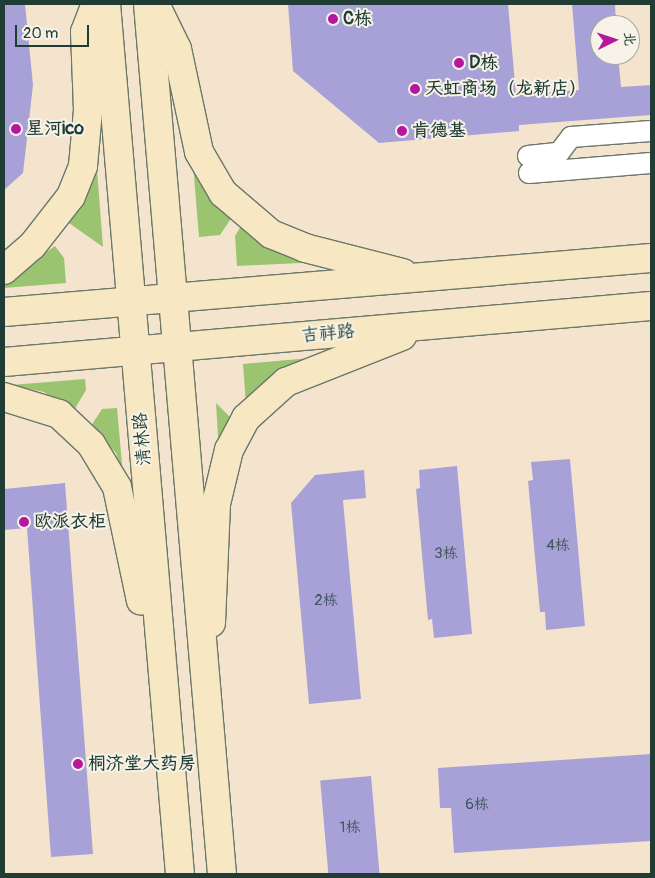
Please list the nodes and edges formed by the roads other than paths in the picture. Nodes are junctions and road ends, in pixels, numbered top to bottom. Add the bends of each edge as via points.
1 (96, 4) edge
2 (106, 4) edge
3 (148, 4) edge
4 (155, 4) edge
5 (651, 131) edge
6 (651, 163) edge
7 (651, 258) edge
8 (4, 270) edge
9 (419, 278) junction
10 (174, 298) junction
11 (131, 301) junction
12 (651, 306) edge
13 (4, 312) edge
14 (423, 326) junction
15 (178, 348) junction
16 (136, 352) junction
17 (4, 362) edge
18 (4, 396) edge
19 (200, 642) junction
20 (161, 645) junction
21 (180, 874) edge
22 (222, 874) edge

1 - 8 main road via 85,32 88,110 82,166 66,203 32,246
2 - 11 main road, 清林路
3 - 10 main road
4 - 9 main road via 177,49 200,152 223,192 271,234
5 - 6 street via 571,137 559,153 528,164
7 - 9 main road
9 - 10 main road
10 - 11 main road
10 - 15 main road
11 - 13 main road
11 - 16 main road, 清林路
12 - 14 main road, 吉祥路
14 - 15 main road, 吉祥路
14 - 19 main road via 286,382 246,418 229,450 216,504 215,608
15 - 16 main road, 吉祥路
15 - 19 main road
16 - 17 main road, 吉祥路
16 - 20 main road, 清林路
18 - 20 main road via 59,414 90,444 117,487 146,622
19 - 22 main road
20 - 21 main road, 清林路

